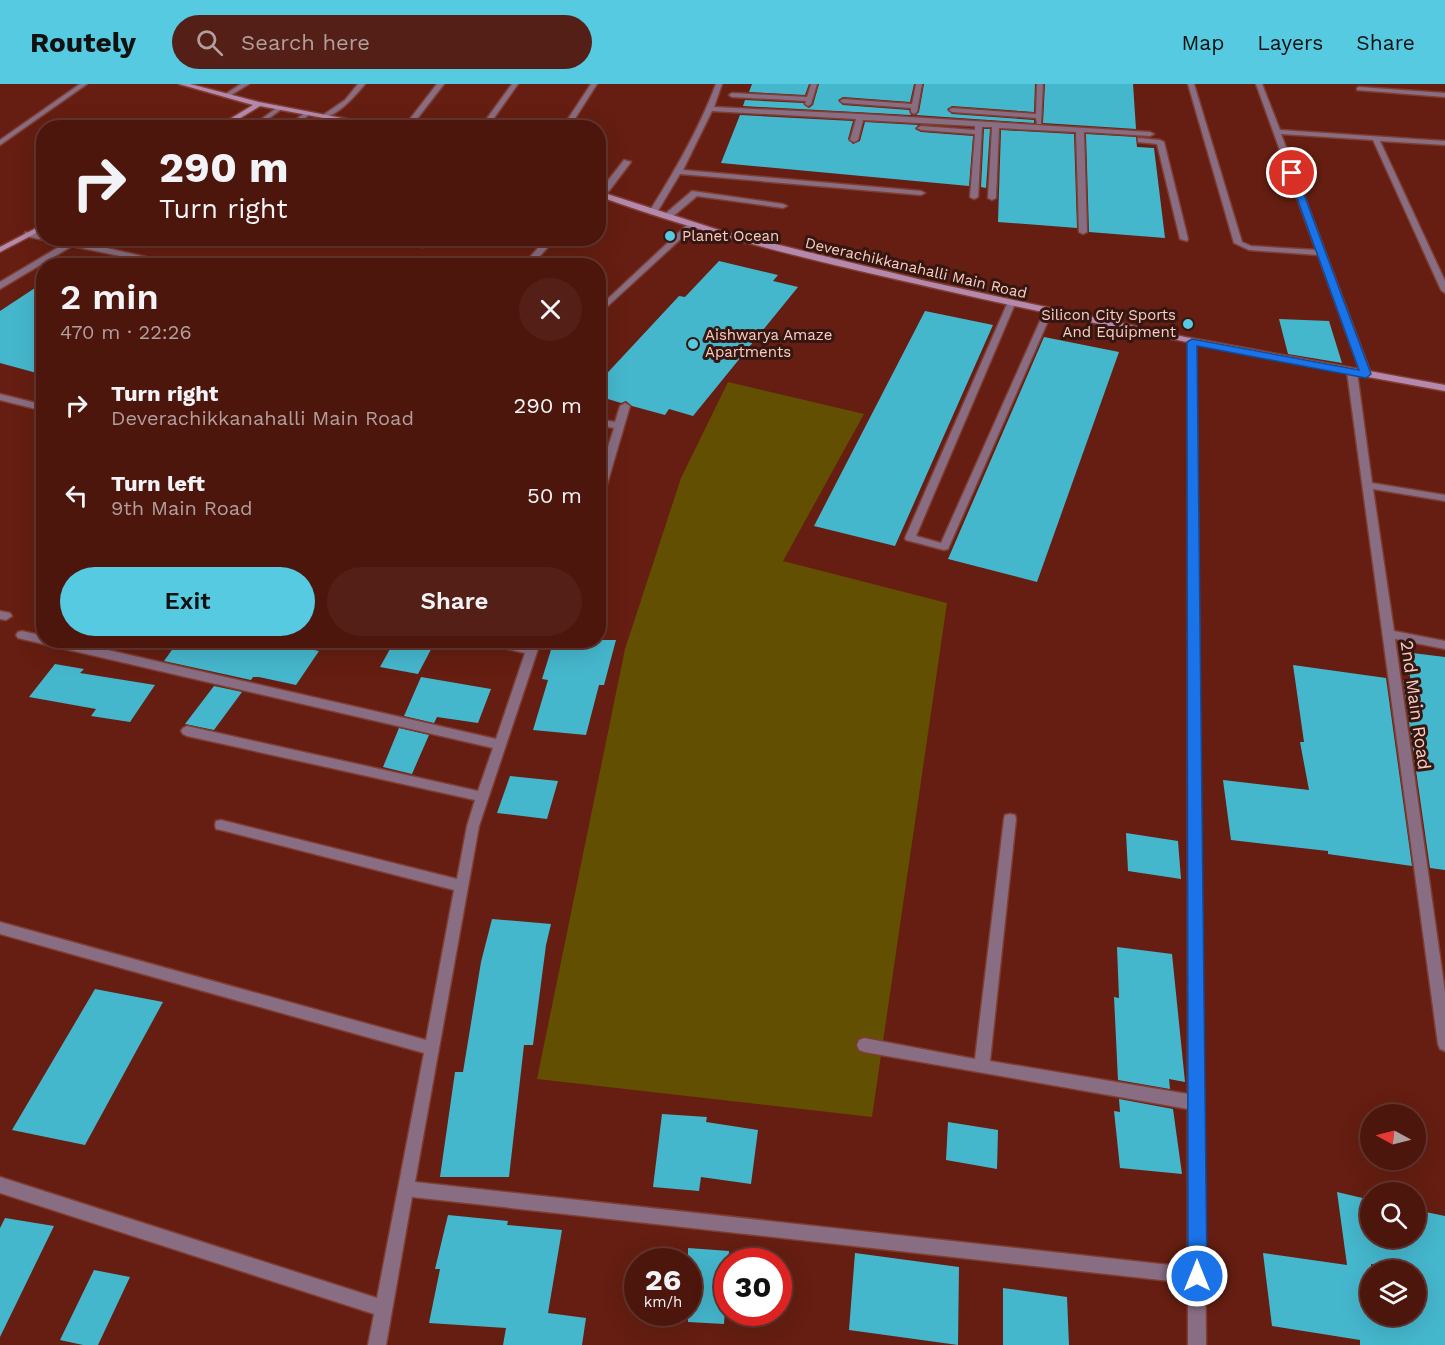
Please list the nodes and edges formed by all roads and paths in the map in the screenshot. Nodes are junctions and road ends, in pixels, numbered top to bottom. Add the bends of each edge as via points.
1 (84, 84) edge
2 (182, 84) edge
3 (246, 84) edge
4 (362, 84) edge
5 (441, 84) edge
6 (515, 84) edge
7 (594, 84) edge
8 (719, 84) edge
9 (814, 84) edge
10 (919, 84) edge
11 (1040, 84) edge
12 (1191, 84) edge
13 (1259, 84) edge
14 (1359, 89) dead end
15 (732, 94) dead end
16 (1445, 95) edge
17 (226, 96) junction
18 (810, 99) junction
19 (843, 101) dead end
20 (259, 104) junction
21 (915, 106) junction
22 (280, 108) junction
23 (710, 109) junction
24 (952, 110) dead end
25 (308, 113) junction
26 (806, 114) junction
27 (325, 116) junction
28 (1039, 116) junction
29 (766, 118) dead end
30 (912, 119) junction
31 (232, 120) edge
32 (264, 120) edge
33 (299, 120) edge
34 (347, 120) edge
35 (412, 120) edge
36 (489, 120) edge
37 (570, 120) edge
38 (859, 120) junction
39 (979, 123) junction
40 (996, 124) junction
41 (1039, 127) junction
42 (921, 128) dead end
43 (979, 132) junction
44 (1277, 132) junction
45 (1080, 133) junction
46 (1150, 134) dead end
47 (1376, 139) junction
48 (854, 140) dead end
49 (0, 143) edge
50 (1445, 143) edge
51 (627, 162) dead end
52 (678, 172) junction
53 (606, 189) edge
54 (921, 193) dead end
55 (606, 195) edge
56 (974, 197) dead end
57 (992, 198) dead end
58 (783, 206) dead end
59 (653, 212) junction
60 (668, 216) junction
61 (693, 224) junction
62 (36, 230) edge
63 (1083, 232) dead end
64 (28, 234) junction
65 (36, 236) edge
66 (1184, 239) dead end
67 (66, 246) edge
68 (85, 246) edge
69 (545, 246) edge
70 (0, 250) edge
71 (1322, 253) junction
72 (46, 258) edge
73 (143, 258) edge
74 (533, 258) edge
75 (36, 264) edge
76 (0, 286) edge
77 (1445, 290) edge
78 (1011, 304) junction
79 (606, 306) edge
80 (1048, 312) junction
81 (1192, 342) junction
82 (1352, 372) junction
83 (1366, 374) junction
84 (1445, 388) edge
85 (0, 397) edge
86 (36, 406) edge
87 (624, 406) dead end
88 (606, 424) edge
89 (619, 426) junction
90 (606, 472) edge
91 (1367, 485) junction
92 (1445, 498) edge
93 (1388, 634) junction
94 (22, 635) dead end
95 (36, 638) edge
96 (1445, 645) edge
97 (79, 648) edge
98 (532, 648) edge
99 (188, 732) dead end
100 (500, 745) junction
101 (483, 797) junction
102 (1010, 819) dead end
103 (221, 825) dead end
104 (462, 886) junction
105 (0, 928) edge
106 (1445, 1044) edge
107 (864, 1045) dead end
108 (430, 1048) junction
109 (982, 1067) junction
110 (1196, 1103) junction
111 (0, 1185) edge
112 (408, 1189) junction
113 (1197, 1276) junction
114 (384, 1309) junction
115 (377, 1345) edge
116 (1197, 1345) edge

1 - 49 street
2 - 17 street
3 - 17 street
4 - 27 street via 347,101
5 - 35 street
6 - 36 street
7 - 37 street
8 - 23 street
9 - 18 street
10 - 21 street
11 - 28 street
12 - 71 street via 1238,243 1249,248
13 - 44 street
14 - 16 street
15 - 18 street
17 - 20 street
18 - 26 street
19 - 21 street
20 - 22 street
20 - 31 street
21 - 30 street
22 - 25 street
22 - 32 street
23 - 26 street
23 - 52 street
24 - 28 street
25 - 27 street
25 - 33 street
26 - 38 street
27 - 34 street
28 - 41 street
29 - 38 street
30 - 38 street
30 - 39 street
38 - 48 street
39 - 40 street
39 - 43 street
40 - 41 street
40 - 57 street
41 - 45 street
42 - 43 street
43 - 56 street
44 - 47 street
44 - 71 street
45 - 46 street
45 - 63 street
45 - 66 street via 1160,142
47 - 50 street
47 - 77 street
51 - 53 street
52 - 54 street
52 - 59 street
55 - 59 street, Deverachikkanahalli Main Road
58 - 60 street via 695,194
59 - 60 street, Deverachikkanahalli Main Road
60 - 61 street, Deverachikkanahalli Main Road
61 - 78 street, Deverachikkanahalli Main Road via 787,252
61 - 79 street
62 - 64 street
64 - 65 street
64 - 70 street
67 - 72 street
68 - 73 street
69 - 74 street
71 - 83 street
75 - 76 street
78 - 80 street, Deverachikkanahalli Main Road
78 - 80 street via 910,538 944,547
80 - 81 street, Deverachikkanahalli Main Road
81 - 82 street, Deverachikkanahalli Main Road
81 - 110 street
82 - 83 street, Deverachikkanahalli Main Road
82 - 91 street, 2nd Main Road
83 - 84 street, Deverachikkanahalli Main Road
85 - 86 street
87 - 89 street
88 - 89 street
89 - 90 street
91 - 92 street
91 - 93 street, 2nd Main Road
93 - 96 street
93 - 106 street, 2nd Main Road
94 - 95 street
97 - 100 street
98 - 100 street
99 - 101 street
100 - 101 street
101 - 104 street via 473,826
102 - 109 street
103 - 104 street
104 - 108 street
105 - 108 street
107 - 109 street
108 - 112 street
109 - 110 street
110 - 113 street
111 - 114 street
112 - 113 street
112 - 114 street
113 - 116 street
114 - 115 street

